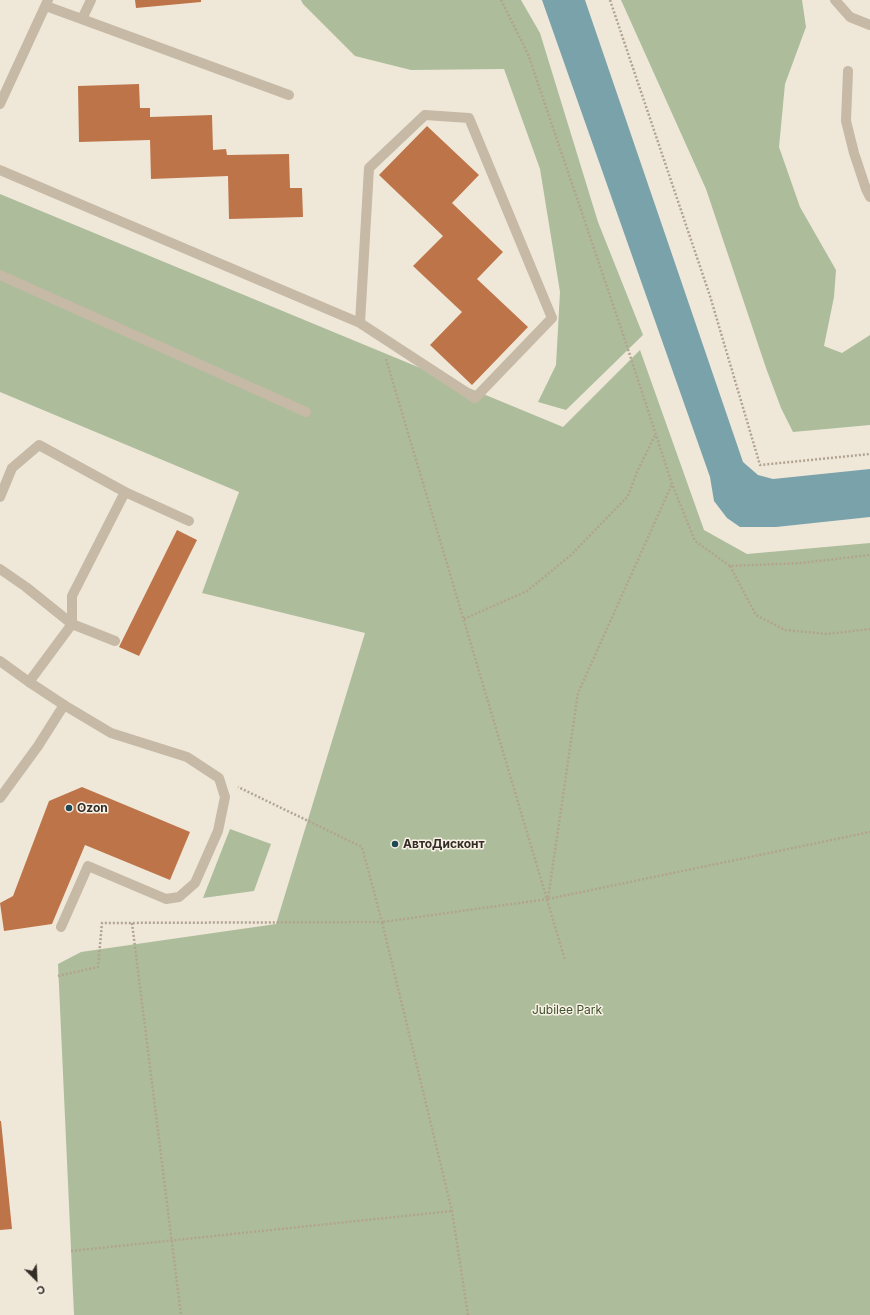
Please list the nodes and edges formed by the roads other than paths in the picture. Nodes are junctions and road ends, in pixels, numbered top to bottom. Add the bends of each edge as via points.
1 (91, 0) edge
2 (835, 0) edge
3 (47, 3) edge
4 (82, 19) junction
5 (870, 25) edge
6 (848, 71) dead end
7 (289, 95) dead end
8 (0, 104) edge
9 (0, 170) edge
10 (870, 197) edge
11 (0, 275) edge
12 (360, 323) junction
13 (306, 412) dead end
14 (125, 492) junction
15 (0, 497) edge
16 (189, 521) dead end
17 (0, 569) edge
18 (72, 624) junction
19 (115, 641) dead end
20 (0, 661) edge
21 (29, 682) junction
22 (64, 705) junction
23 (0, 798) edge
24 (61, 927) dead end

1 - 4 street
2 - 5 street via 850,17
3 - 4 street
3 - 8 street
4 - 7 street
6 - 10 street via 846,121 854,153
9 - 12 street
11 - 13 street
12 - 12 street via 475,398 552,318 469,118 425,115 369,168
14 - 15 street via 39,445 12,468
14 - 16 street
14 - 18 street via 72,596
17 - 18 street
18 - 19 street
18 - 21 street
20 - 21 street
21 - 22 street
22 - 23 street
22 - 24 street via 111,733 187,757 219,778 226,797 218,831 196,883 179,897 166,899 88,866

